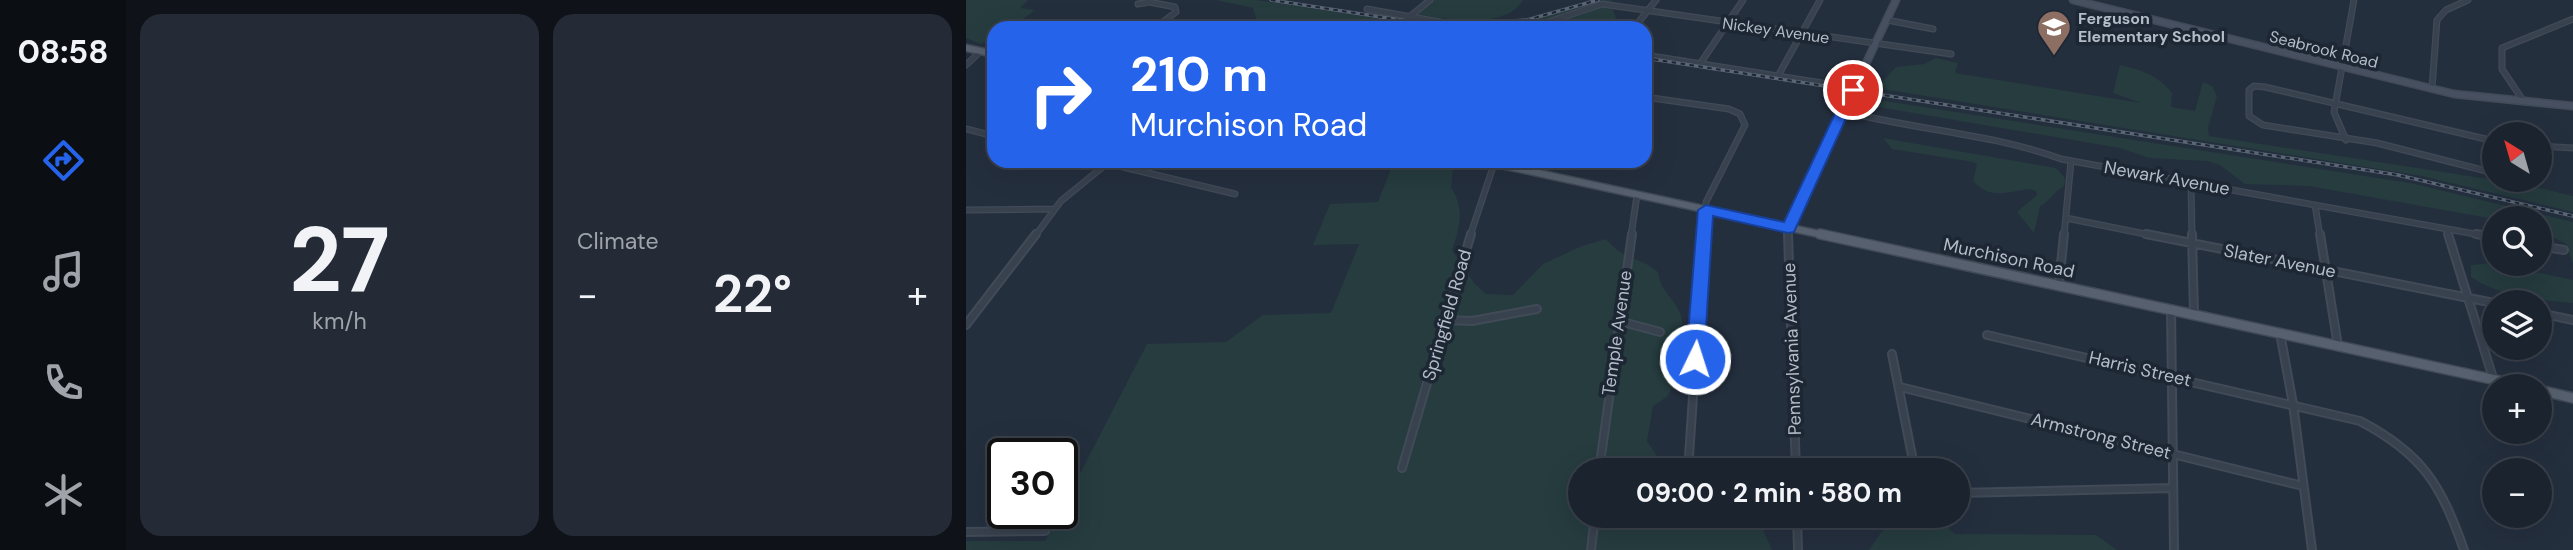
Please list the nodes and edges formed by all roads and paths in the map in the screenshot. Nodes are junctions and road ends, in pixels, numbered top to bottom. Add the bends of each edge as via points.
1 (1430, 0) edge
2 (1656, 0) edge
3 (1743, 0) edge
4 (1820, 0) edge
5 (1895, 0) edge
6 (2073, 0) edge
7 (2354, 0) edge
8 (2468, 0) edge
9 (1138, 4) dead end
10 (1367, 9) dead end
11 (1648, 11) junction
12 (1408, 16) junction
13 (2573, 19) edge
14 (1887, 20) junction
15 (1164, 21) edge
16 (1403, 21) edge
17 (1436, 21) edge
18 (1551, 21) edge
19 (1640, 21) edge
20 (1728, 23) junction
21 (1933, 29) dead end
22 (1801, 33) junction
23 (1876, 44) junction
24 (966, 48) edge
25 (981, 51) junction
26 (987, 52) edge
27 (1951, 54) dead end
28 (1652, 56) edge
29 (1700, 64) junction
30 (966, 65) edge
31 (2343, 66) junction
32 (1778, 76) junction
33 (1854, 88) junction
34 (2432, 88) junction
35 (1652, 98) edge
36 (2524, 102) junction
37 (2335, 105) junction
38 (2573, 106) edge
39 (1842, 111) junction
40 (1740, 114) joint
41 (966, 129) edge
42 (987, 134) edge
43 (2482, 138) edge
44 (2346, 140) junction
45 (2552, 147) edge
46 (2573, 148) edge
47 (2071, 161) junction
48 (1102, 168) edge
49 (1133, 168) edge
50 (1492, 168) edge
51 (1520, 168) edge
52 (2482, 170) edge
53 (2191, 183) junction
54 (1235, 194) dead end
55 (1637, 195) junction
56 (2315, 205) junction
57 (1055, 209) junction
58 (966, 210) edge
59 (1706, 210) junction
60 (2066, 218) junction
61 (1788, 228) junction
62 (2447, 229) junction
63 (2482, 235) edge
64 (2192, 244) junction
65 (2552, 248) edge
66 (2564, 250) dead end
67 (2326, 270) junction
68 (2059, 284) junction
69 (2468, 298) junction
70 (2482, 301) edge
71 (1537, 309) dead end
72 (2171, 309) junction
73 (2194, 314) junction
74 (2552, 316) edge
75 (1445, 320) junction
76 (2573, 320) edge
77 (1619, 321) junction
78 (966, 325) edge
79 (1660, 332) dead end
80 (2280, 333) junction
81 (1987, 335) dead end
82 (2338, 346) junction
83 (1892, 354) dead end
84 (2492, 374) edge
85 (2482, 376) edge
86 (2173, 377) junction
87 (1900, 387) junction
88 (2552, 393) edge
89 (2573, 398) edge
90 (2293, 404) junction
91 (2173, 454) junction
92 (1602, 458) edge
93 (1689, 458) edge
94 (1796, 458) edge
95 (1913, 458) edge
96 (1402, 468) dead end
97 (2303, 486) junction
98 (2173, 488) junction
99 (1970, 493) edge
100 (1594, 528) edge
101 (1797, 528) edge
102 (1045, 531) dead end
103 (966, 532) edge
104 (1591, 550) edge
105 (1798, 550) edge
106 (2174, 550) edge
107 (2312, 550) edge
108 (2464, 550) edge

1 - 12 street
2 - 11 street
3 - 20 street
4 - 22 street
5 - 14 street
6 - 31 street, Seabrook Road
7 - 31 street
8 - 34 street via 2446,9 2437,20
9 - 15 street via 1175,7 1176,12
10 - 12 street
11 - 18 street, Nickey Avenue via 1602,4
11 - 19 street
11 - 20 street, Nickey Avenue
12 - 16 street
12 - 17 street
13 - 36 street via 2502,48 2499,62
14 - 21 street
14 - 23 street
20 - 22 street, Nickey Avenue
20 - 29 street
22 - 23 street, Nickey Avenue
22 - 32 street
23 - 27 street, Nickey Avenue
23 - 33 street
24 - 25 main road
25 - 26 main road
25 - 30 street
28 - 29 street
29 - 32 street
31 - 34 street, Seabrook Road
31 - 37 street
32 - 33 street
33 - 39 street
34 - 36 street, Seabrook Road
35 - 40 street
36 - 38 street, Seabrook Road
37 - 43 street
37 - 44 street via 2336,123
37 - 44 street via 2261,86 2249,90 2248,114 2256,122
39 - 47 street, Newark Avenue via 2020,144
39 - 61 street
40 - 59 street via 1744,130
41 - 42 street
44 - 52 street via 2377,143
45 - 46 street
47 - 53 street, Newark Avenue
47 - 60 street
48 - 57 street
49 - 54 street
50 - 75 street, Springfield Road
51 - 55 main road, Murchison Road
53 - 56 street, Newark Avenue
53 - 64 street
55 - 59 main road, Murchison Road
55 - 77 street, Temple Avenue
56 - 62 street, Newark Avenue
56 - 67 street
57 - 58 street
57 - 78 street
59 - 61 main road, Murchison Road
59 - 93 street
60 - 64 street, Slater Avenue
60 - 68 street
61 - 68 main road, Murchison Road
61 - 94 street, Pennsylvania Avenue
62 - 63 street, Newark Avenue
62 - 69 street
64 - 67 street, Slater Avenue
64 - 73 street
65 - 66 street
67 - 69 street, Slater Avenue
67 - 82 street
68 - 72 main road, Murchison Road
69 - 70 street, Slater Avenue
69 - 84 street
71 - 75 street via 1472,321
72 - 73 main road, Murchison Road
72 - 86 street
73 - 80 main road, Murchison Road
74 - 76 street
75 - 96 street, Springfield Road
77 - 79 street
77 - 92 street, Temple Avenue
80 - 82 main road, Murchison Road
80 - 90 street
81 - 86 street, Harris Street
82 - 85 main road, Murchison Road
83 - 87 street
86 - 90 street, Harris Street
86 - 91 street
87 - 91 street, Armstrong Street
87 - 95 street
88 - 89 main road
90 - 97 street
90 - 108 street, Harris Street via 2360,421 2412,453 2439,484
91 - 97 street, Armstrong Street
91 - 98 street
97 - 107 street
98 - 99 street
98 - 106 street
100 - 104 street
101 - 105 street
102 - 103 street

